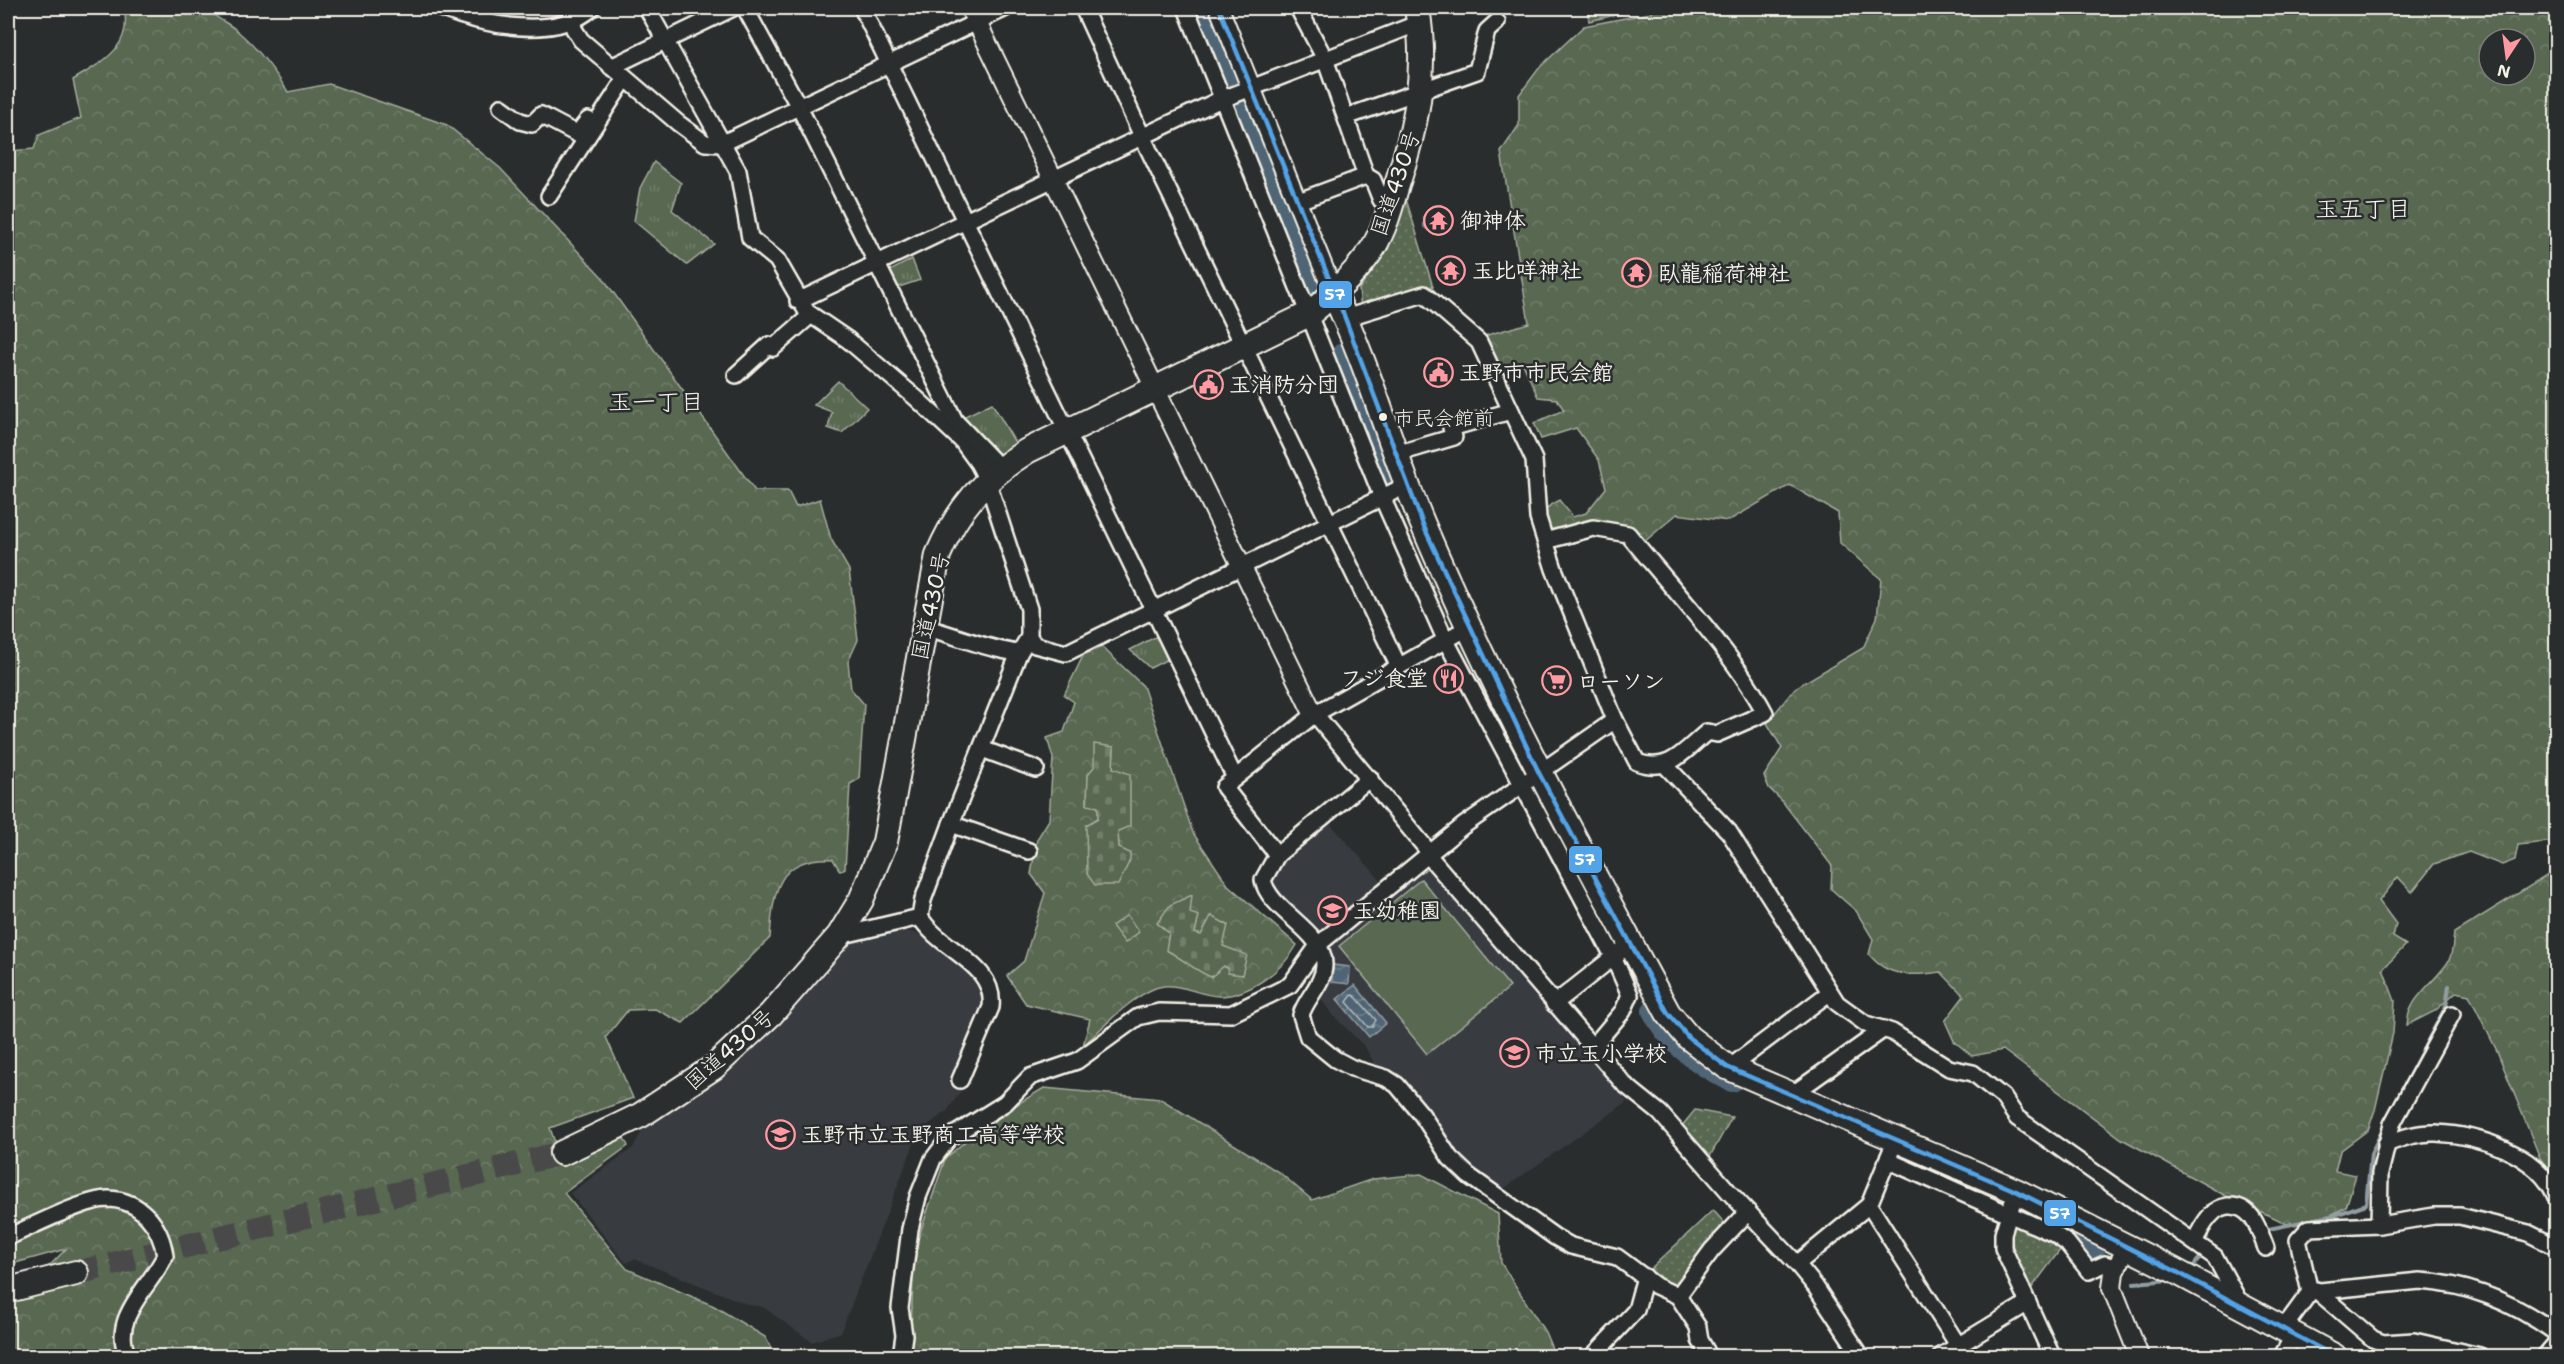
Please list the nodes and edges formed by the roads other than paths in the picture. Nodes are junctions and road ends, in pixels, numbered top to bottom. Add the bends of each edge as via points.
1 (440, 8) edge
2 (592, 8) edge
3 (646, 8) edge
4 (733, 8) edge
5 (745, 8) edge
6 (862, 8) edge
7 (1006, 8) edge
8 (1083, 8) edge
9 (1186, 8) edge
10 (1219, 8) edge
11 (1298, 8) edge
12 (572, 14) edge
13 (973, 15) edge
14 (1418, 15) edge
15 (1497, 22) dead end
16 (665, 41) junction
17 (1325, 59) junction
18 (891, 63) junction
19 (611, 67) junction
20 (625, 79) junction
21 (1246, 89) junction
22 (1420, 93) junction
23 (1224, 98) junction
24 (501, 107) dead end
25 (799, 107) junction
26 (1346, 117) junction
27 (595, 121) junction
28 (1142, 136) junction
29 (721, 144) junction
30 (1366, 176) junction
31 (1054, 177) junction
32 (549, 196) dead end
33 (1296, 202) junction
34 (1391, 204) junction
35 (965, 220) junction
36 (876, 262) junction
37 (1334, 294) junction
38 (798, 300) junction
39 (1309, 314) junction
40 (811, 315) junction
41 (1345, 318) junction
42 (1245, 346) junction
43 (736, 375) dead end
44 (1155, 390) junction
45 (1510, 411) junction
46 (1068, 431) junction
47 (1396, 454) junction
48 (994, 474) junction
49 (1395, 491) junction
50 (1329, 523) junction
51 (1545, 541) junction
52 (1241, 565) junction
53 (1154, 610) junction
54 (923, 627) junction
55 (1457, 633) junction
56 (1029, 637) junction
57 (1019, 653) junction
58 (1398, 665) junction
59 (1315, 714) junction
60 (1615, 720) junction
61 (982, 749) junction
62 (1666, 766) junction
63 (1036, 769) dead end
64 (1235, 778) junction
65 (1370, 778) junction
66 (1530, 779) junction
67 (951, 824) junction
68 (1029, 851) dead end
69 (1429, 854) junction
70 (1277, 855) junction
71 (921, 917) junction
72 (839, 936) junction
73 (1319, 944) junction
74 (1622, 950) junction
75 (1829, 993) junction
76 (1554, 1004) junction
77 (2452, 1014) dead end
78 (1884, 1029) junction
79 (1592, 1048) junction
80 (1729, 1068) junction
81 (960, 1080) dead end
82 (1790, 1096) junction
83 (2386, 1144) junction
84 (1891, 1151) junction
85 (562, 1153) tunnel mouth
86 (2556, 1197) edge
87 (2012, 1202) junction
88 (1869, 1205) junction
89 (1748, 1212) junction
90 (2379, 1225) junction
91 (8, 1237) edge
92 (2201, 1247) junction
93 (2556, 1247) edge
94 (2266, 1248) dead end
95 (2122, 1258) junction
96 (1797, 1264) junction
97 (76, 1273) tunnel mouth
98 (1644, 1277) junction
99 (8, 1290) edge
100 (2313, 1291) junction
101 (1678, 1296) junction
102 (2028, 1304) junction
103 (2241, 1305) junction
104 (2289, 1332) junction
105 (2556, 1333) edge
106 (2556, 1343) edge
107 (1961, 1351) edge
108 (128, 1356) edge
109 (901, 1356) edge
110 (1593, 1356) edge
111 (1709, 1356) edge
112 (1861, 1356) edge
113 (1941, 1356) edge
114 (2052, 1356) edge
115 (2139, 1356) edge
116 (2282, 1356) edge
117 (2334, 1356) edge
118 (2480, 1356) edge
119 (2545, 1356) edge

1 - 12 street via 504,25 533,28
2 - 12 street
3 - 16 street
4 - 16 street
5 - 25 street
6 - 18 street
7 - 13 street
8 - 28 street
9 - 23 street
10 - 21 street
11 - 17 street
12 - 19 street via 574,29 581,40
13 - 18 street
13 - 31 street
14 - 17 street
14 - 22 main road, 国道430号
15 - 22 street via 1487,31 1478,71
16 - 19 street
16 - 29 street
17 - 21 street
17 - 26 street
18 - 25 street
18 - 35 street
19 - 20 street
20 - 27 street
20 - 29 street via 705,143
21 - 23 street
21 - 33 street
22 - 26 street
22 - 34 main road, 国道430号 via 1413,135
23 - 28 street
23 - 39 street
24 - 27 street via 520,121 532,124 541,115 577,134 590,118
25 - 29 street
25 - 36 street
26 - 30 street
27 - 32 street
28 - 31 street
28 - 42 street
29 - 38 street via 738,171 750,238 777,261
30 - 33 street
30 - 34 street via 1373,180 1380,200
31 - 35 street
31 - 44 street
33 - 37 street
34 - 37 main road, 国道430号 via 1372,249
35 - 36 street
35 - 46 street
36 - 38 street
36 - 48 street via 955,420
37 - 39 main road, 国道430号
37 - 41 main road
38 - 40 street
39 - 42 main road, 国道430号
39 - 49 street
40 - 43 street
40 - 48 street via 848,340
41 - 45 street via 1424,294 1479,342
41 - 47 main road
42 - 44 main road, 国道430号
42 - 50 street
44 - 46 main road, 国道430号
44 - 52 street
45 - 47 street via 1451,428 1454,437
45 - 51 street via 1534,460 1538,518
46 - 48 main road, 国道430号
46 - 53 street
47 - 49 main road
48 - 54 main road, 国道430号 via 976,490 944,540
48 - 56 street via 1029,609
49 - 50 street
49 - 55 main road
50 - 52 street
50 - 58 street
51 - 60 street
51 - 62 street via 1593,528 1628,534 1756,696 1765,713 1717,734 1707,732
52 - 53 street
52 - 59 street
53 - 56 street via 1066,653 1035,645
53 - 64 street
54 - 57 street via 991,650
54 - 72 main road, 国道430号 via 885,842 861,900
55 - 58 street
55 - 66 main road
56 - 57 street
57 - 61 street
58 - 59 street
59 - 64 street
59 - 65 street
60 - 62 street via 1637,762 1652,768
60 - 66 street
61 - 63 street
61 - 67 street
62 - 75 street via 1729,831
64 - 70 street via 1224,787
65 - 69 street
65 - 70 street
66 - 69 street
66 - 74 main road
67 - 68 street
67 - 71 street via 923,900
69 - 73 street
69 - 76 street
70 - 73 street via 1264,884
71 - 72 street
71 - 81 street via 929,932 985,976 993,995 989,1015
72 - 85 main road, 国道430号 via 771,1014 714,1067 641,1115
73 - 98 street via 1324,965 1300,1015 1308,1036 1335,1059 1386,1077 1397,1085 1450,1158 1533,1223 1571,1246 1617,1257
73 - 109 street via 1290,985 1231,1014 1159,1012 1138,1017 1077,1061 1030,1077 1005,1103 941,1146 918,1197 910,1230 900,1308
74 - 76 street
74 - 79 street via 1629,995 1623,1011
74 - 80 main road via 1688,1037
75 - 78 street via 1866,1024
75 - 80 street
76 - 79 street
77 - 83 street via 2392,1124
78 - 82 street
78 - 92 street via 1949,1068 1973,1073 2003,1097 2017,1118
79 - 89 street via 1624,1084 1660,1113
80 - 82 main road
82 - 84 main road
83 - 86 street via 2410,1135 2436,1133 2484,1142 2517,1154 2541,1171
83 - 90 street via 2380,1173
84 - 87 main road
84 - 88 street
87 - 95 main road
87 - 95 street via 2067,1243 2089,1271
87 - 102 street via 2003,1248
88 - 96 street
88 - 107 street
89 - 96 street
89 - 101 street via 1712,1250
90 - 93 street via 2460,1216 2528,1233
90 - 100 street via 2308,1228 2298,1240
91 - 108 street via 106,1199 136,1208 151,1219 163,1240 165,1256 123,1322 122,1336
92 - 94 street via 2212,1213 2234,1206 2245,1209
92 - 103 street via 2215,1257
95 - 103 main road
95 - 115 street via 2113,1280 2114,1296
96 - 112 street
97 - 99 main road
98 - 101 street
98 - 110 street via 1636,1310
100 - 104 street
100 - 105 street via 2438,1282 2501,1299
100 - 118 street via 2383,1343 2414,1341
101 - 111 street via 1698,1327
102 - 107 street
102 - 114 street
103 - 104 main road
104 - 116 street
104 - 117 main road
106 - 119 street
107 - 113 street

